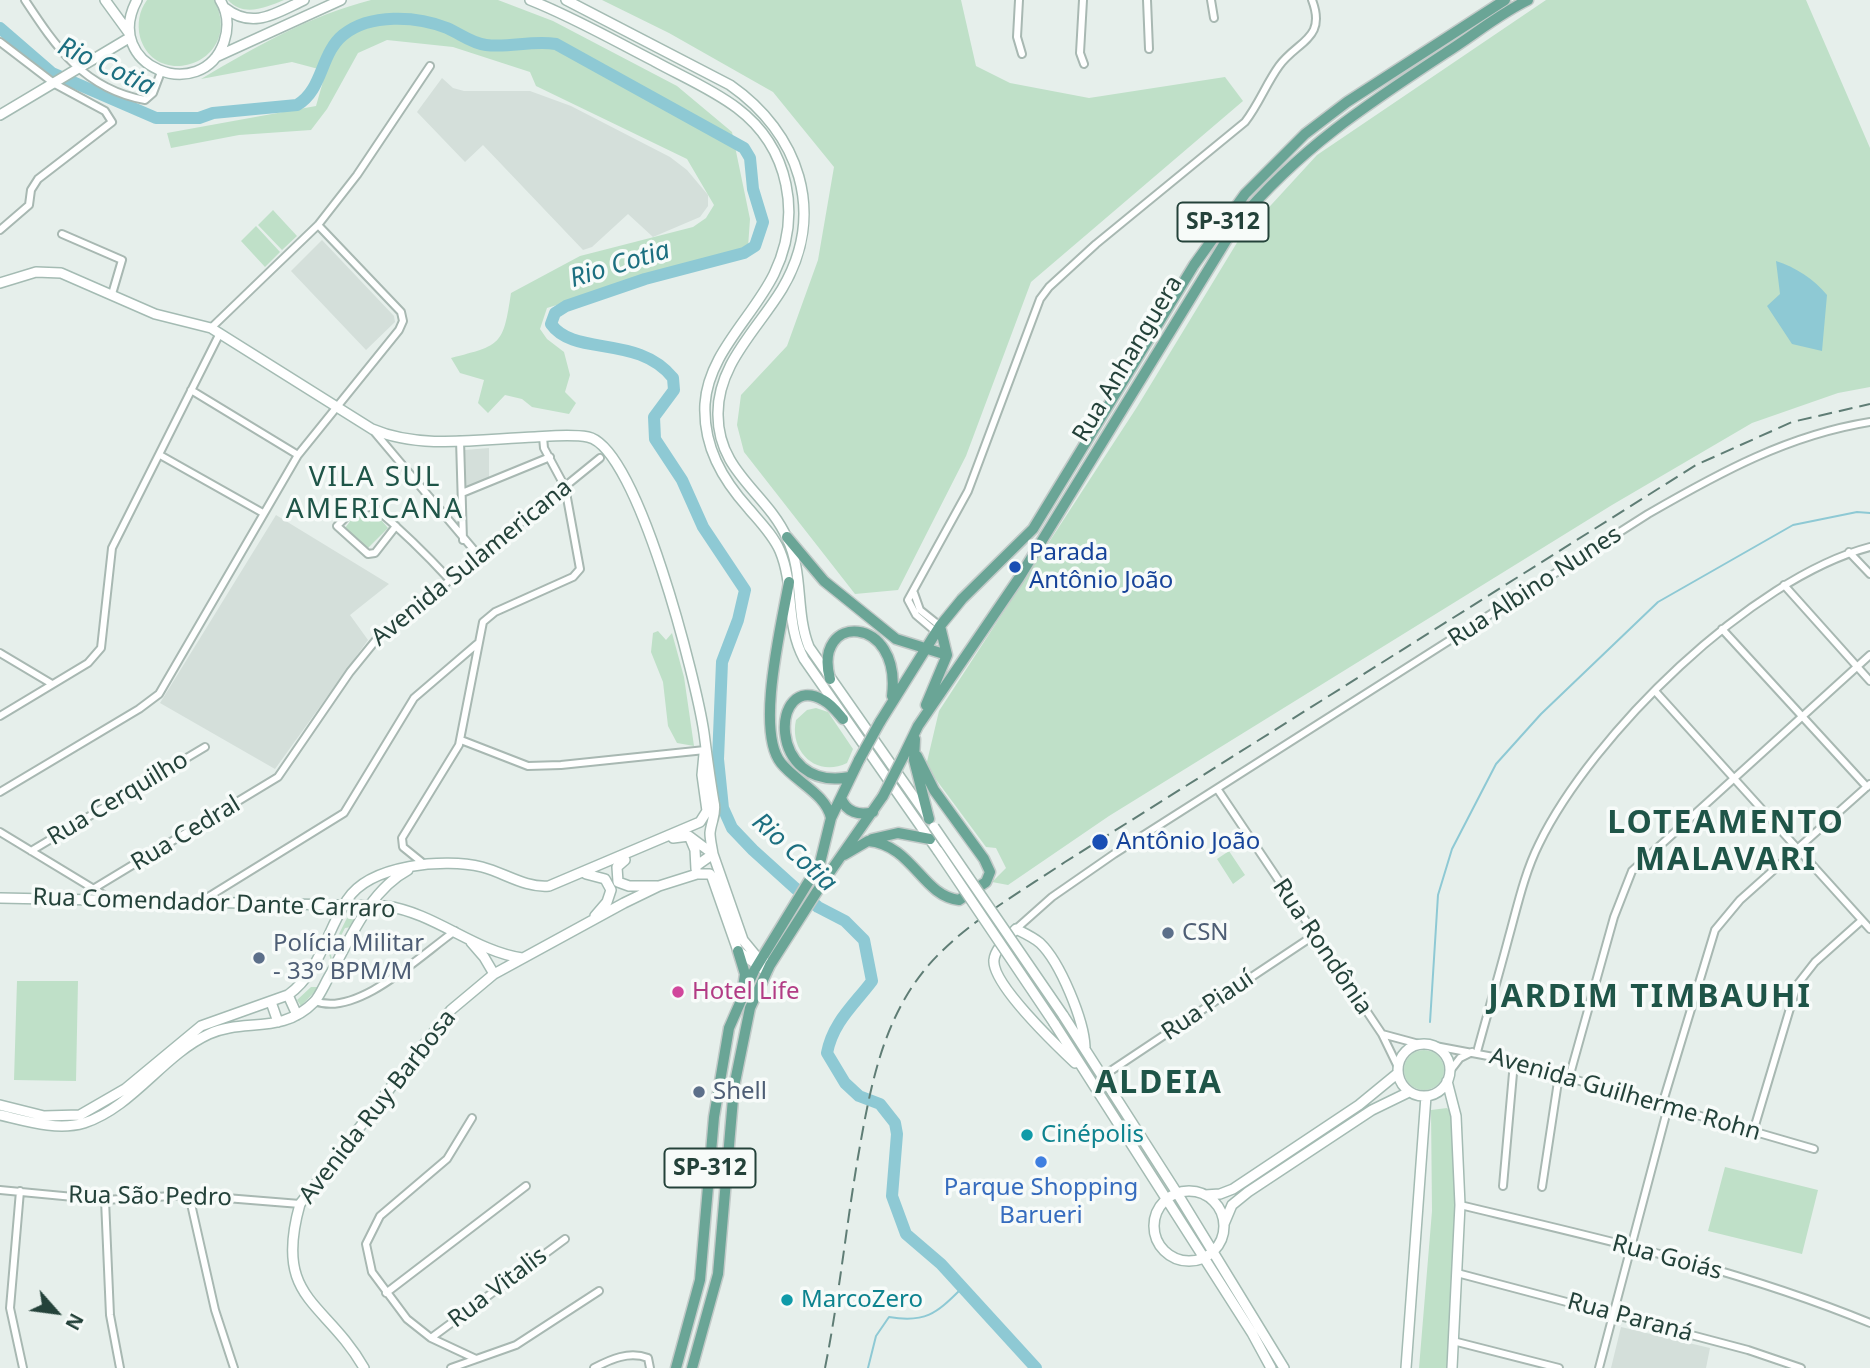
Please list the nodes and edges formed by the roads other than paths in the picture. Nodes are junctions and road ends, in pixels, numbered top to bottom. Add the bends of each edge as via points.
1 (25, 0) edge
2 (105, 0) edge
3 (137, 0) edge
4 (304, 0) edge
5 (341, 0) edge
6 (530, 0) edge
7 (566, 0) edge
8 (1019, 0) edge
9 (1083, 0) edge
10 (1147, 0) edge
11 (1211, 0) edge
12 (1312, 0) edge
13 (1505, 0) edge
14 (1528, 0) edge
15 (223, 4) edge
16 (1214, 18) dead end
17 (129, 35) junction
18 (0, 42) edge
19 (1149, 49) dead end
20 (1022, 54) dead end
21 (214, 58) junction
22 (1084, 64) dead end
23 (430, 65) dead end
24 (162, 72) junction
25 (75, 73) junction
26 (56, 84) junction
27 (0, 115) edge
28 (318, 225) junction
29 (0, 230) edge
30 (62, 234) dead end
31 (0, 283) edge
32 (111, 294) junction
33 (215, 331) junction
34 (191, 390) junction
35 (337, 406) junction
36 (1870, 422) edge
37 (372, 429) junction
38 (543, 437) junction
39 (460, 440) junction
40 (160, 455) junction
41 (298, 455) junction
42 (550, 457) junction
43 (600, 458) dead end
44 (565, 487) junction
45 (462, 494) junction
46 (263, 513) junction
47 (396, 526) junction
48 (787, 537) junction
49 (463, 540) junction
50 (1870, 547) edge
51 (1849, 552) junction
52 (479, 556) junction
53 (1870, 574) edge
54 (449, 579) junction
55 (789, 582) junction
56 (1784, 585) junction
57 (938, 629) junction
58 (1721, 629) junction
59 (477, 644) junction
60 (927, 647) junction
61 (0, 653) edge
62 (947, 655) junction
63 (1870, 655) edge
64 (1857, 667) junction
65 (830, 679) junction
66 (1870, 681) edge
67 (52, 684) junction
68 (1655, 691) junction
69 (892, 699) junction
70 (0, 716) edge
71 (1800, 716) junction
72 (843, 719) junction
73 (918, 726) junction
74 (461, 740) junction
75 (205, 747) dead end
76 (914, 749) junction
77 (705, 750) junction
78 (278, 777) joint
79 (850, 777) junction
80 (1734, 778) junction
81 (1868, 786) edge
82 (1218, 790) junction
83 (0, 792) edge
84 (841, 798) junction
85 (873, 813) junction
86 (831, 818) junction
87 (931, 822) junction
88 (0, 832) edge
89 (689, 836) junction
90 (668, 838) junction
91 (930, 839) junction
92 (869, 841) junction
93 (644, 848) junction
94 (1796, 850) junction
95 (31, 851) junction
96 (713, 854) junction
97 (838, 859) junction
98 (420, 865) junction
99 (696, 870) junction
100 (583, 874) junction
101 (659, 886) junction
102 (93, 889) junction
103 (0, 898) edge
104 (114, 901) junction
105 (199, 903) junction
106 (344, 904) junction
107 (371, 906) junction
108 (1861, 921) junction
109 (589, 922) junction
110 (1016, 929) junction
111 (1870, 929) edge
112 (455, 930) junction
113 (464, 936) junction
114 (1312, 936) junction
115 (738, 951) junction
116 (523, 958) junction
117 (764, 966) junction
118 (494, 974) junction
119 (288, 995) junction
120 (742, 995) junction
121 (315, 1001) junction
122 (271, 1002) junction
123 (297, 1015) junction
124 (278, 1022) junction
125 (1381, 1034) junction
126 (1419, 1044) junction
127 (1435, 1046) junction
128 (1084, 1047) junction
129 (1475, 1052) junction
130 (1514, 1062) junction
131 (1398, 1070) junction
132 (1559, 1075) junction
133 (1103, 1076) junction
134 (1449, 1076) junction
135 (1088, 1077) junction
136 (1569, 1079) junction
137 (1409, 1092) junction
138 (1436, 1093) junction
139 (1426, 1096) junction
140 (1454, 1101) junction
141 (0, 1105) edge
142 (1665, 1106) junction
143 (0, 1115) edge
144 (472, 1118) dead end
145 (1753, 1132) junction
146 (1814, 1149) dead end
147 (526, 1186) dead end
148 (1503, 1186) dead end
149 (1542, 1187) dead end
150 (0, 1190) edge
151 (20, 1191) junction
152 (1177, 1193) junction
153 (189, 1195) junction
154 (1205, 1195) junction
155 (105, 1200) junction
156 (1165, 1200) junction
157 (300, 1204) junction
158 (1460, 1206) junction
159 (1224, 1224) junction
160 (565, 1239) dead end
161 (1630, 1248) junction
162 (1213, 1252) junction
163 (1202, 1259) junction
164 (1457, 1273) junction
165 (599, 1292) dead end
166 (386, 1293) junction
167 (1611, 1314) junction
168 (1870, 1323) edge
169 (431, 1338) junction
170 (1453, 1341) junction
171 (476, 1359) junction
172 (650, 1367) edge
173 (23, 1368) edge
174 (121, 1368) edge
175 (234, 1368) edge
176 (364, 1368) edge
177 (451, 1368) edge
178 (594, 1368) edge
179 (676, 1368) edge
180 (692, 1368) edge
181 (1271, 1368) edge
182 (1284, 1368) edge
183 (1406, 1368) edge
184 (1452, 1368) edge
185 (1559, 1368) edge
186 (1599, 1368) edge
187 (1801, 1368) edge

1 - 25 street
2 - 17 main road
3 - 17 main road
4 - 15 main road via 259,20 244,19
5 - 21 main road
6 - 55 main road via 719,97 754,122 774,149 790,210 783,253 759,301 719,360 705,403 714,460 773,538
7 - 48 main road via 730,85 777,129 797,166 803,213 797,253 782,288 732,361 722,383 718,411 730,461
8 - 20 street via 1017,37
9 - 22 street via 1080,54
10 - 19 street
11 - 16 street
12 - 57 street via 1317,13 1312,34 1279,66 1245,122 1096,244 1040,299 972,480 914,587 915,604
13 - 57 main road, Rua Anhanguera / SP-312 via 1304,134 1245,194 1194,265 1033,529
14 - 73 main road, Rua Anhanguera / SP-312 via 1347,118 1290,164 1251,206 1214,258 1019,578
15 - 21 main road via 226,34
17 - 24 main road via 142,58
17 - 25 main road
18 - 26 street
21 - 24 main road via 184,74
23 - 28 street
24 - 25 street via 145,100
25 - 26 main road
26 - 27 main road
26 - 29 street via 112,118 108,127 38,179 29,205
28 - 33 street
28 - 35 street via 401,312 399,330
30 - 32 street via 120,257 122,267
31 - 32 main road via 49,271
32 - 33 main road via 155,314
33 - 34 street
33 - 35 main road
34 - 40 street
34 - 41 street
35 - 37 main road
35 - 41 street
36 - 82 street, Rua Albino Nunes via 1812,434 1716,475
37 - 39 main road via 396,439
37 - 49 street
38 - 39 main road
38 - 42 street
38 - 77 main road via 598,441 624,477 672,600
39 - 45 street
40 - 46 street
40 - 67 street via 110,555 102,648 88,663
41 - 46 street
42 - 44 street
42 - 45 street
43 - 44 street, Avenida Sulamericana
44 - 52 street, Avenida Sulamericana
44 - 59 street via 580,569 573,577 495,612 482,623
45 - 49 street
46 - 83 street via 159,694
47 - 47 street via 375,553 368,554 338,530 338,523 358,509 373,506
47 - 54 street
48 - 60 main road via 824,582 889,634 905,644
48 - 65 main road via 797,572 804,634
49 - 52 street
50 - 51 street
51 - 53 street
51 - 56 street
52 - 54 street, Avenida Sulamericana
54 - 78 street, Avenida Sulamericana via 363,654
55 - 72 main road via 796,643
55 - 86 main road via 770,737 783,766 828,805
56 - 58 street
56 - 64 street
57 - 60 main road, Rua Anhanguera / SP-312
57 - 62 main road
58 - 68 street
58 - 71 street
59 - 74 street
59 - 105 street via 414,698 344,813
60 - 62 main road
60 - 69 main road, Rua Anhanguera / SP-312
61 - 67 street
62 - 73 main road
63 - 64 street
64 - 66 street
64 - 71 street
65 - 69 main road via 827,655 837,637 866,634 880,643 891,660
65 - 87 main road
67 - 70 street
68 - 80 street
68 - 129 street via 1585,773 1538,846
69 - 79 main road, Rua Anhanguera / SP-312, bridge
71 - 80 street
71 - 81 street
72 - 79 main road via 822,699 800,698 787,710 785,739 807,770 826,779
72 - 91 main road
73 - 76 main road
73 - 85 main road, Rua Anhanguera / SP-312, bridge
74 - 77 street via 528,766
74 - 98 street via 402,838 403,847
75 - 95 street, Rua Cerquilho
76 - 87 main road
76 - 92 main road via 934,790 984,859 990,872 986,882 959,900 952,899 937,891 900,851
77 - 90 main road via 705,819
77 - 96 main road via 715,803 710,834
78 - 102 street, Rua Cedral
79 - 84 main road, SP-312
80 - 94 street
80 - 136 street via 1640,862 1625,884
81 - 94 street
82 - 110 street, Rua Albino Nunes via 1071,883
82 - 114 street, Rua Rondônia
84 - 85 main road via 854,813
84 - 86 main road, SP-312
85 - 97 main road, SP-312
86 - 117 main road, SP-312 via 820,863
87 - 128 main road, bridge
88 - 95 street
89 - 90 main road
89 - 96 main road
89 - 99 main road
90 - 93 main road
91 - 92 main road via 898,834
91 - 135 main road, bridge
92 - 97 main road
93 - 100 main road
93 - 101 main road via 617,867 618,882
94 - 108 street
94 - 142 street via 1740,900 1715,930
95 - 102 street
96 - 99 main road, Avenida Ruy Barbosa
96 - 117 main road via 743,940
97 - 117 main road, SP-312
98 - 100 main road via 480,867 539,887
98 - 106 main road via 369,881
98 - 107 main road via 390,880
99 - 101 main road, Avenida Ruy Barbosa
99 - 115 main road via 709,873
100 - 109 main road via 605,878 611,890 607,902
101 - 109 main road, Avenida Ruy Barbosa
102 - 104 street
103 - 104 main road, Rua Comendador Dante Carraro
104 - 105 main road, Rua Comendador Dante Carraro
105 - 106 main road, Rua Comendador Dante Carraro
106 - 107 main road, Rua Comendador Dante Carraro
106 - 119 main road via 314,968
107 - 112 main road, Rua Comendador Dante Carraro via 411,912
107 - 121 main road
108 - 111 street
108 - 145 street via 1815,962 1797,985
109 - 116 main road, Avenida Ruy Barbosa
110 - 128 main road via 1041,944 1059,973 1078,1015
110 - 135 main road via 996,952 996,971 1031,1017
112 - 113 main road, Rua Comendador Dante Carraro
112 - 121 street via 386,982 355,999 332,1005
113 - 116 main road
113 - 118 main road
114 - 125 street, Rua Rondônia
114 - 133 street, Rua Piauí
115 - 117 main road
115 - 120 main road via 745,974
116 - 118 main road, Avenida Ruy Barbosa
117 - 120 main road, SP-312
117 - 180 main road, SP-312 via 740,1046 720,1255
118 - 157 main road, Avenida Ruy Barbosa via 439,1023
119 - 122 main road
119 - 123 main road
120 - 179 main road, SP-312 via 721,1062 700,1280
121 - 123 main road
122 - 124 main road
122 - 141 main road via 201,1026 124,1089 80,1115 44,1116
123 - 124 main road
124 - 143 main road via 206,1035 116,1106 85,1122 57,1126
125 - 126 street, Rua Rondônia
125 - 131 street, Rua Rondônia
126 - 127 main road
126 - 131 main road via 1405,1051
127 - 129 street, Avenida Guilherme Rohn
127 - 134 main road via 1446,1056
128 - 133 main road
129 - 130 street, Avenida Guilherme Rohn
129 - 134 street via 1460,1058
130 - 132 street, Avenida Guilherme Rohn
130 - 148 street
131 - 137 main road via 1399,1080
131 - 154 main road via 1359,1105 1233,1189
132 - 136 street, Avenida Guilherme Rohn
132 - 149 street
133 - 152 main road
134 - 138 main road
134 - 140 main road
135 - 156 main road
136 - 142 street, Avenida Guilherme Rohn
137 - 139 main road
137 - 159 main road via 1372,1110 1248,1192 1232,1205
138 - 139 main road
138 - 140 main road
139 - 183 main road
140 - 158 main road
142 - 145 street, Avenida Guilherme Rohn
142 - 161 street
144 - 166 street via 447,1160 373,1224 366,1244 369,1265
145 - 146 street, Avenida Guilherme Rohn
147 - 166 street
150 - 151 street, Rua São Pedro
151 - 155 street, Rua São Pedro
151 - 173 street via 10,1308
152 - 154 main road
152 - 156 main road
152 - 162 main road
153 - 155 street, Rua São Pedro
153 - 157 street, Rua São Pedro
153 - 175 street via 215,1310
154 - 159 main road via 1217,1204
155 - 174 street via 110,1315
156 - 163 main road
156 - 163 main road via 1154,1219 1157,1242 1180,1260
157 - 176 main road, Avenida Ruy Barbosa via 292,1246 296,1276 312,1307
158 - 161 street, Rua Goiás
158 - 164 main road
159 - 162 main road via 1222,1239
160 - 169 street, Rua Vitalis
161 - 167 street
161 - 168 street, Rua Goiás via 1796,1294
162 - 163 main road
162 - 182 main road
163 - 181 main road
164 - 167 street, Rua Paraná
164 - 170 main road
165 - 171 street via 524,1341
166 - 169 street via 415,1328
167 - 186 street
167 - 187 street, Rua Paraná
169 - 171 street
170 - 184 main road
170 - 185 street
171 - 177 street
172 - 178 street via 648,1358 638,1355

